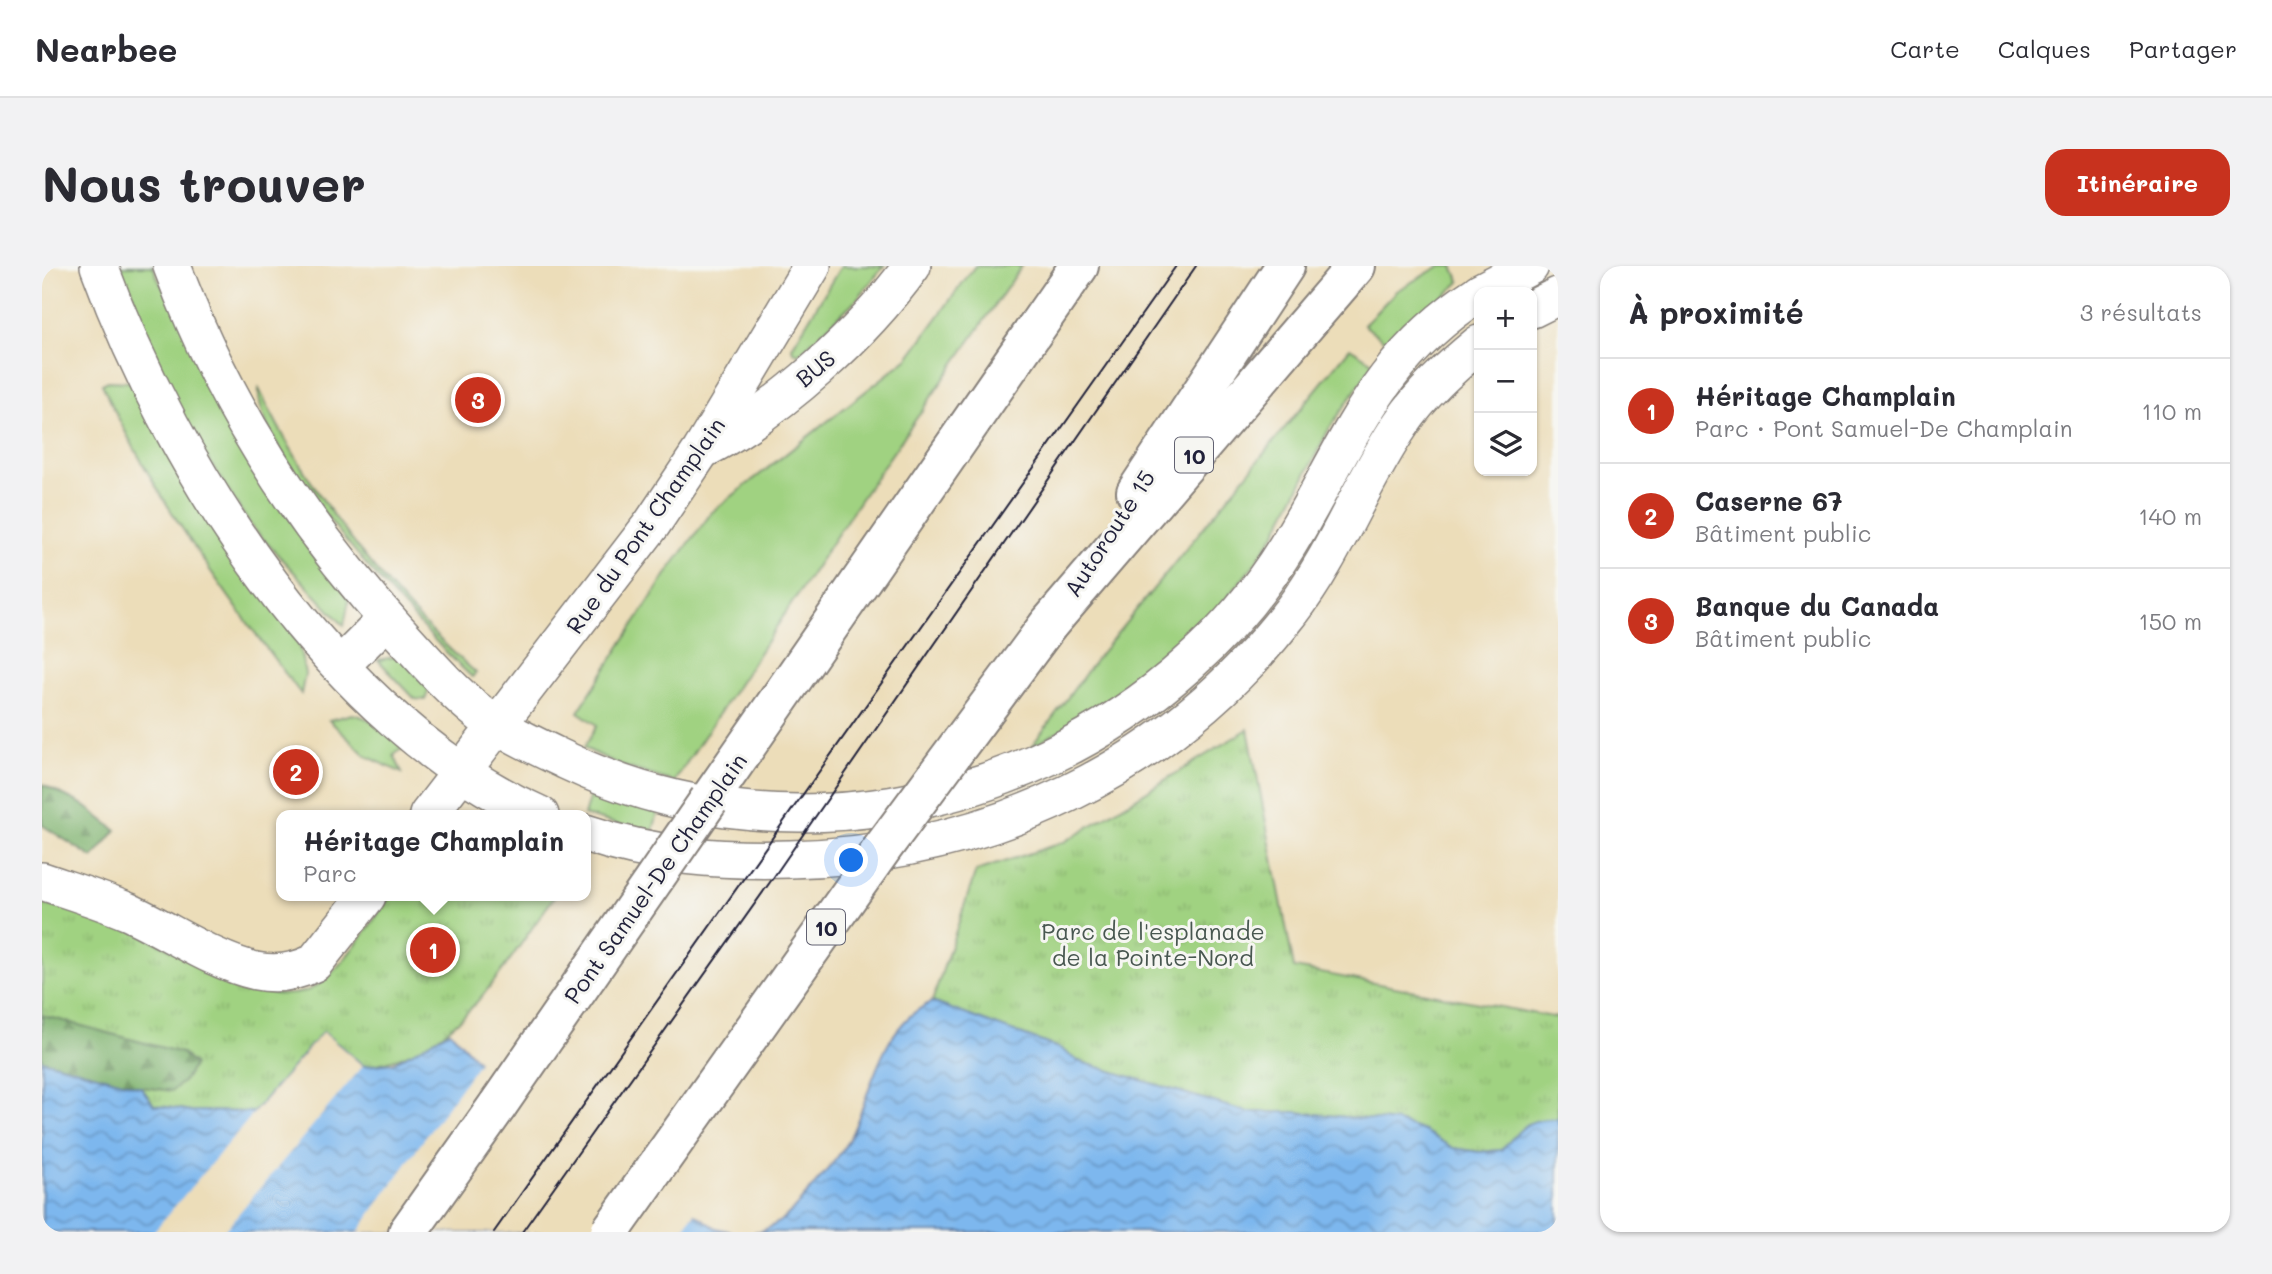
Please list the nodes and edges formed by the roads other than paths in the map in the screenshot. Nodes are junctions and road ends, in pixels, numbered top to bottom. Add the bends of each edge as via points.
1 (99, 266) edge
2 (172, 266) edge
3 (812, 266) edge
4 (912, 266) edge
5 (1079, 266) edge
6 (1285, 266) edge
7 (1356, 266) edge
8 (1530, 266) edge
9 (1490, 287) edge
10 (1474, 296) edge
11 (1558, 296) edge
12 (1537, 306) edge
13 (1474, 348) edge
14 (701, 451) junction
15 (387, 619) junction
16 (1048, 625) junction
17 (341, 665) junction
18 (498, 725) junction
19 (460, 772) junction
20 (432, 810) edge
21 (532, 810) edge
22 (591, 835) edge
23 (42, 881) edge
24 (363, 901) edge
25 (408, 1232) edge
26 (610, 1232) edge

1 - 17 street via 183,450 260,568
2 - 15 street via 210,358 263,453 334,556
3 - 14 street, Rue du Pont Champlain
4 - 14 street, BUS via 853,336 771,406
5 - 25 highway, Pont Samuel-De Champlain, bridge
6 - 16 highway, Autoroute 15
7 - 16 highway, 10
8 - 9 street
10 - 18 street via 1444,318 1391,370 1345,440 1285,549 1220,633 1140,704 1037,764 993,782 889,807 788,814 739,811 678,802 619,783
11 - 12 street
13 - 22 street via 1437,381 1402,422 1323,566 1257,652 1190,716 1089,784 962,836 883,854 703,859
14 - 18 street, Rue du Pont Champlain via 610,581
15 - 17 street
15 - 18 street via 442,678
16 - 26 highway, 10, bridge via 915,803
17 - 19 street via 410,733
18 - 19 street, Rue du Pont Champlain
19 - 20 street, Rue du Pont Champlain
19 - 21 street
23 - 24 street via 126,911 215,955 268,973 302,969 314,962

